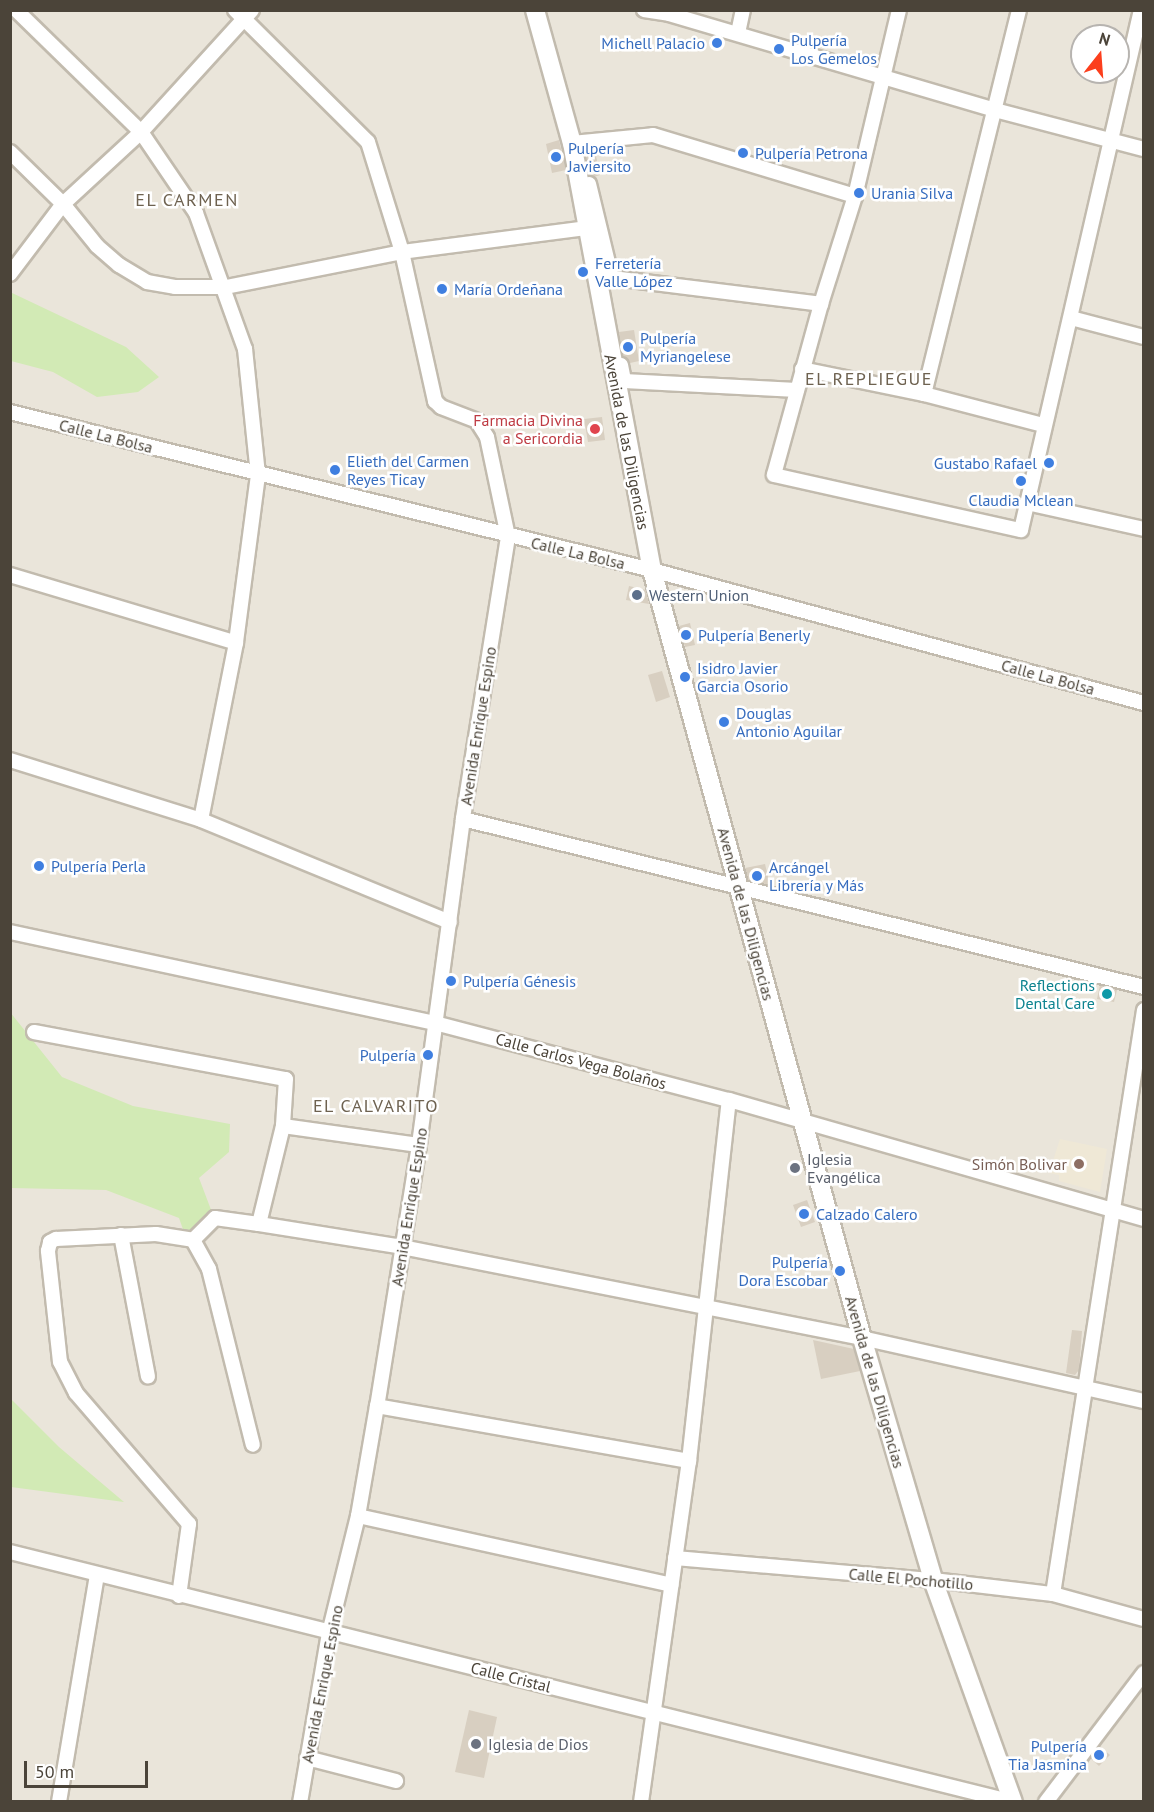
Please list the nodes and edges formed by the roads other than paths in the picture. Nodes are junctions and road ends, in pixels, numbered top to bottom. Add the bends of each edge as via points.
1 (16, 10) edge
2 (535, 10) edge
3 (644, 10) edge
4 (742, 10) edge
5 (899, 10) edge
6 (1020, 10) edge
7 (1141, 10) edge
8 (244, 14) edge
9 (738, 33) junction
10 (885, 77) junction
11 (995, 110) junction
12 (141, 132) junction
13 (1114, 142) junction
14 (572, 143) junction
15 (1143, 148) edge
16 (10, 152) edge
17 (590, 184) dead end
18 (855, 196) junction
19 (63, 204) junction
20 (588, 228) junction
21 (402, 252) junction
22 (10, 274) edge
23 (604, 275) junction
24 (226, 287) junction
25 (611, 301) dead end
26 (820, 304) junction
27 (1071, 318) junction
28 (1143, 337) edge
29 (802, 369) junction
30 (797, 390) junction
31 (924, 394) junction
32 (10, 412) edge
33 (1043, 425) junction
34 (258, 475) junction
35 (1027, 503) junction
36 (1143, 529) edge
37 (508, 537) junction
38 (652, 570) junction
39 (10, 575) edge
40 (236, 643) junction
41 (1143, 703) edge
42 (10, 760) edge
43 (463, 819) junction
44 (201, 820) junction
45 (738, 888) junction
46 (450, 922) junction
47 (10, 932) edge
48 (1143, 987) edge
49 (1143, 1010) edge
50 (435, 1023) junction
51 (34, 1032) dead end
52 (729, 1100) junction
53 (800, 1120) junction
54 (283, 1126) junction
55 (419, 1145) junction
56 (1113, 1209) junction
57 (1143, 1219) edge
58 (259, 1224) junction
59 (121, 1235) junction
60 (193, 1240) junction
61 (402, 1247) junction
62 (706, 1310) junction
63 (862, 1338) junction
64 (148, 1376) dead end
65 (1083, 1386) junction
66 (1143, 1401) edge
67 (377, 1406) junction
68 (253, 1444) dead end
69 (688, 1461) junction
70 (358, 1516) junction
71 (10, 1552) edge
72 (675, 1558) junction
73 (97, 1576) junction
74 (933, 1580) junction
75 (672, 1585) junction
76 (1053, 1594) junction
77 (179, 1596) junction
78 (1143, 1619) edge
79 (329, 1633) junction
80 (1143, 1673) edge
81 (655, 1712) junction
82 (307, 1758) junction
83 (396, 1780) dead end
84 (59, 1802) edge
85 (300, 1802) edge
86 (641, 1802) edge
87 (1013, 1802) edge
88 (1046, 1802) edge

1 - 12 street
2 - 14 street, Avenida de las Diligencias
3 - 9 street
4 - 9 street
5 - 10 street
6 - 11 street
7 - 13 street
8 - 12 street
8 - 21 street via 368,142
9 - 10 street
10 - 11 street
10 - 18 street
11 - 13 street
11 - 31 street
12 - 19 street
12 - 24 street via 196,213
13 - 15 street
13 - 27 street
14 - 18 street via 653,135
14 - 20 street, Avenida de las Diligencias
16 - 19 street
17 - 23 street
18 - 26 street
19 - 22 street
19 - 24 street via 97,246 147,282 175,287
20 - 21 street
20 - 23 street, Avenida de las Diligencias
21 - 24 street
21 - 37 street via 435,401 477,421 487,437
23 - 26 street
23 - 38 street, Avenida de las Diligencias
24 - 34 street via 245,350
25 - 30 street via 624,381
26 - 29 street
27 - 28 street
27 - 33 street
29 - 30 street
29 - 31 street
30 - 35 street via 774,475 1021,530
31 - 33 street
32 - 34 street, Calle La Bolsa
33 - 35 street
34 - 37 street, Calle La Bolsa
34 - 40 street
35 - 36 street
37 - 38 street, Calle La Bolsa
37 - 43 street, Avenida Enrique Espino
38 - 41 street, Calle La Bolsa
38 - 45 street, Avenida de las Diligencias
39 - 40 street
40 - 44 street
42 - 44 street
43 - 45 street
43 - 46 street, Avenida Enrique Espino
44 - 46 street
45 - 48 street
45 - 53 street, Avenida de las Diligencias
46 - 50 street, Avenida Enrique Espino
47 - 50 street, Calle Carlos Vega Bolaños
49 - 56 street
50 - 52 street, Calle Carlos Vega Bolaños
50 - 55 street, Avenida Enrique Espino
51 - 54 street via 283,1077 288,1083
52 - 53 street, Calle Carlos Vega Bolaños
52 - 62 street
53 - 56 street, Calle Carlos Vega Bolaños
53 - 63 street, Avenida de las Diligencias
54 - 55 street
54 - 58 street
55 - 61 street, Avenida Enrique Espino
56 - 57 street, Calle Carlos Vega Bolaños
56 - 65 street
58 - 60 street via 215,1218
58 - 61 street
59 - 60 street via 156,1234
59 - 64 street
59 - 77 street via 50,1242 60,1362 76,1393 189,1524 189,1548
60 - 68 street via 209,1269
61 - 62 street
61 - 67 street, Avenida Enrique Espino
62 - 63 street
62 - 69 street
63 - 65 street
63 - 74 street, Avenida de las Diligencias
65 - 66 street
65 - 76 street
67 - 69 street
67 - 70 street, Avenida Enrique Espino
69 - 72 street
70 - 75 street
70 - 79 street, Avenida Enrique Espino
71 - 73 street, Calle Cristal
72 - 74 street, Calle El Pochotillo
72 - 75 street
73 - 77 street, Calle Cristal
73 - 84 street
74 - 76 street, Calle El Pochotillo
74 - 87 street, Avenida de las Diligencias
75 - 81 street
76 - 78 street, Calle El Pochotillo
77 - 79 street, Calle Cristal
79 - 81 street, Calle Cristal
79 - 82 street, Avenida Enrique Espino
80 - 88 street
81 - 86 street
81 - 87 street, Calle Cristal
82 - 83 street
82 - 85 street, Avenida Enrique Espino

